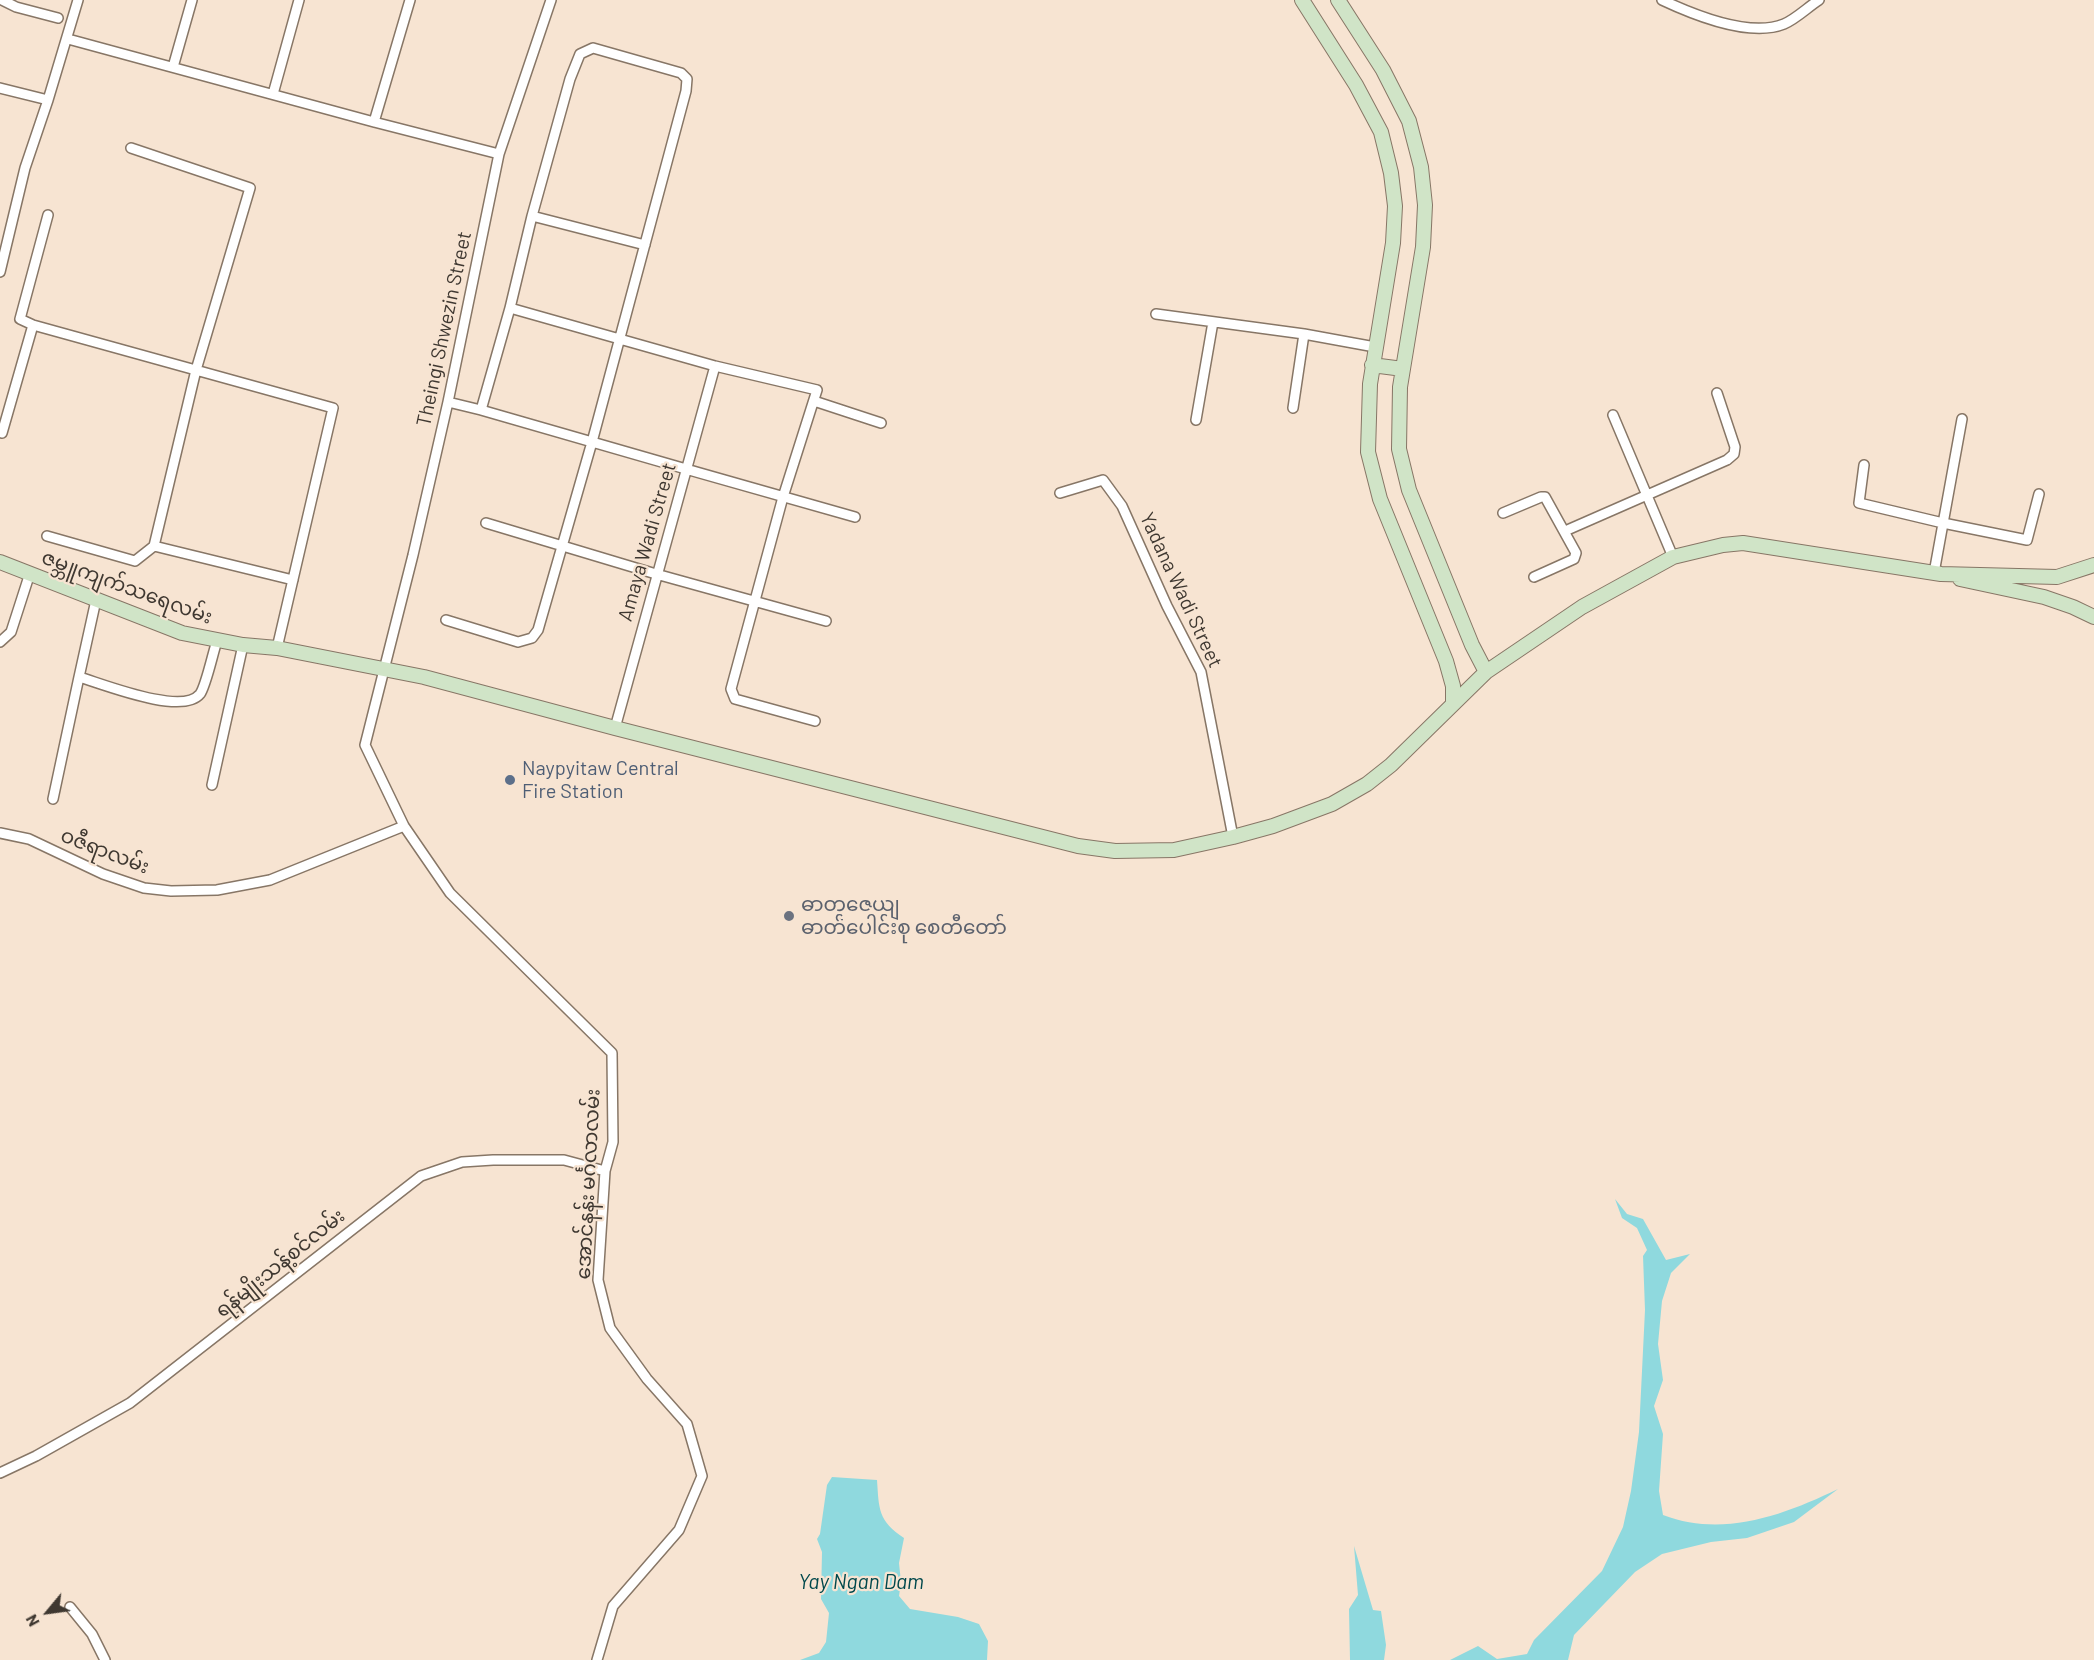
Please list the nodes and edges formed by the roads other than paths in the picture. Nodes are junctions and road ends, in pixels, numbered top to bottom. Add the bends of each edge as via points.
1 (2, 0) edge
2 (78, 0) edge
3 (192, 0) edge
4 (299, 0) edge
5 (410, 0) edge
6 (551, 0) edge
7 (1302, 0) edge
8 (1338, 0) edge
9 (1662, 0) edge
10 (1819, 0) edge
11 (58, 18) dead end
12 (68, 39) junction
13 (173, 67) junction
14 (0, 88) edge
15 (273, 94) junction
16 (48, 100) junction
17 (374, 122) junction
18 (131, 148) dead end
19 (499, 154) junction
20 (48, 215) dead end
21 (532, 216) junction
22 (645, 245) junction
23 (0, 272) edge
24 (510, 308) junction
25 (1156, 315) dead end
26 (1213, 322) junction
27 (33, 325) junction
28 (1304, 334) junction
29 (621, 338) junction
30 (1375, 347) junction
31 (1372, 365) junction
32 (715, 366) junction
33 (1403, 369) junction
34 (196, 370) junction
35 (1717, 393) dead end
36 (814, 401) junction
37 (448, 402) junction
38 (1293, 408) dead end
39 (481, 411) junction
40 (1613, 415) dead end
41 (1962, 419) dead end
42 (1196, 420) dead end
43 (881, 423) dead end
44 (2, 433) dead end
45 (592, 442) junction
46 (1864, 465) dead end
47 (687, 470) junction
48 (1060, 493) dead end
49 (1647, 494) junction
50 (2039, 494) dead end
51 (783, 497) junction
52 (1503, 513) dead end
53 (855, 517) dead end
54 (486, 523) dead end
55 (1943, 523) junction
56 (1565, 531) junction
57 (47, 536) dead end
58 (154, 546) junction
59 (563, 546) junction
60 (1673, 557) junction
61 (0, 562) edge
62 (2094, 565) edge
63 (30, 573) junction
64 (1937, 573) junction
65 (656, 574) junction
66 (1534, 577) dead end
67 (292, 580) junction
68 (96, 600) junction
69 (754, 602) junction
70 (2094, 616) edge
71 (446, 620) dead end
72 (826, 621) dead end
73 (217, 640) junction
74 (0, 642) edge
75 (243, 645) junction
76 (277, 648) junction
77 (383, 669) junction
78 (1486, 672) junction
79 (79, 677) junction
80 (1454, 702) junction
81 (815, 721) dead end
82 (615, 728) junction
83 (212, 785) dead end
84 (53, 799) dead end
85 (404, 826) junction
86 (0, 833) edge
87 (1233, 837) junction
88 (605, 1171) junction
89 (0, 1473) edge
90 (70, 1607) dead end
91 (105, 1660) edge
92 (597, 1660) edge

1 - 11 street
2 - 12 street
3 - 13 street
4 - 15 street
5 - 17 street
6 - 19 street, Theingi Shwezin Street
7 - 30 main road via 1381,132 1391,173 1395,206 1392,243
8 - 33 main road via 1383,70 1409,121 1421,167 1425,205 1423,247
9 - 10 street via 1698,16 1766,28 1785,24
12 - 13 street
12 - 16 street
13 - 15 street
14 - 16 street
15 - 17 street
16 - 23 street via 24,168
17 - 19 street
18 - 34 street via 250,188
19 - 37 street, Theingi Shwezin Street
20 - 27 street via 20,319
21 - 22 street
21 - 22 street via 570,79 580,54 593,48 681,73 687,79
21 - 24 street
22 - 29 street
24 - 29 street
24 - 39 street
25 - 26 street
26 - 28 street
26 - 42 street
27 - 34 street
27 - 44 street
28 - 30 street
28 - 38 street
29 - 32 street
29 - 45 street
30 - 31 main road
31 - 33 main road
31 - 80 main road via 1368,452 1380,499 1446,661
32 - 36 street via 818,390
32 - 47 street, Amaya Wadi Street
33 - 78 main road via 1399,449 1409,489
34 - 58 street
34 - 67 street via 333,408
35 - 49 street via 1734,454
36 - 43 street
36 - 51 street
37 - 39 street
37 - 77 street, Theingi Shwezin Street
39 - 45 street
40 - 49 street
41 - 55 street
45 - 47 street
45 - 59 street
46 - 55 street via 1859,503
47 - 51 street
47 - 65 street, Amaya Wadi Street
48 - 87 street, Yadana Wadi Street via 1103,480 1122,506 1201,672
49 - 56 street
49 - 60 street
50 - 55 street via 2027,540
51 - 53 street
51 - 69 street
52 - 56 street via 1545,497
54 - 59 street
55 - 64 street
56 - 66 street via 1576,556
57 - 58 street via 135,561
58 - 67 street
59 - 65 street
59 - 71 street via 538,630 532,638 518,642
60 - 64 main road, ဇမ္ဘူကျက်သရေလမ်း via 1743,543
60 - 78 main road, ဇမ္ဘူကျက်သရေလမ်း via 1582,607
61 - 63 main road, ဇမ္ဘူကျက်သရေလမ်း
62 - 64 main road via 2057,577
63 - 68 main road, ဇမ္ဘူကျက်သရေလမ်း
63 - 74 street via 11,632
64 - 70 main road via 2044,597
65 - 69 street
65 - 82 street, Amaya Wadi Street
67 - 76 street
68 - 73 main road, ဇမ္ဘူကျက်သရေလမ်း via 182,633
68 - 79 street
69 - 72 street
69 - 81 street via 732,694 735,699
73 - 75 main road, ဇမ္ဘူကျက်သရေလမ်း
73 - 79 street via 201,693 192,700 153,699
75 - 76 main road, ဇမ္ဘူကျက်သရေလမ်း
75 - 83 street
76 - 77 main road, ဇမ္ဘူကျက်သရေလမ်း
77 - 82 main road, ဇမ္ဘူကျက်သရေလမ်း
77 - 85 street, အောင်နန်း မင်္ဂလာလမ်း via 365,745
78 - 80 main road, ဇမ္ဘူကျက်သရေလမ်း
79 - 84 street
80 - 87 main road, ဇမ္ဘူကျက်သရေလမ်း via 1391,765 1349,795 1312,812
82 - 87 main road, ဇမ္ဘူကျက်သရေလမ်း via 1078,846 1115,851 1174,850
85 - 86 street, ဝဇီရာလမ်း via 270,880 217,890 183,891 144,888 103,874 29,839
85 - 88 street, အောင်နန်း မင်္ဂလာလမ်း via 450,893 612,1053 613,1142
88 - 89 street, ရန်မျိုးသန့်စင်လမ်း via 564,1160 493,1160 462,1162 422,1176 130,1403
88 - 92 street, အောင်နန်း မင်္ဂလာလမ်း via 598,1280 610,1328 647,1379 687,1424 702,1476 679,1530 613,1606
90 - 91 street via 92,1634

